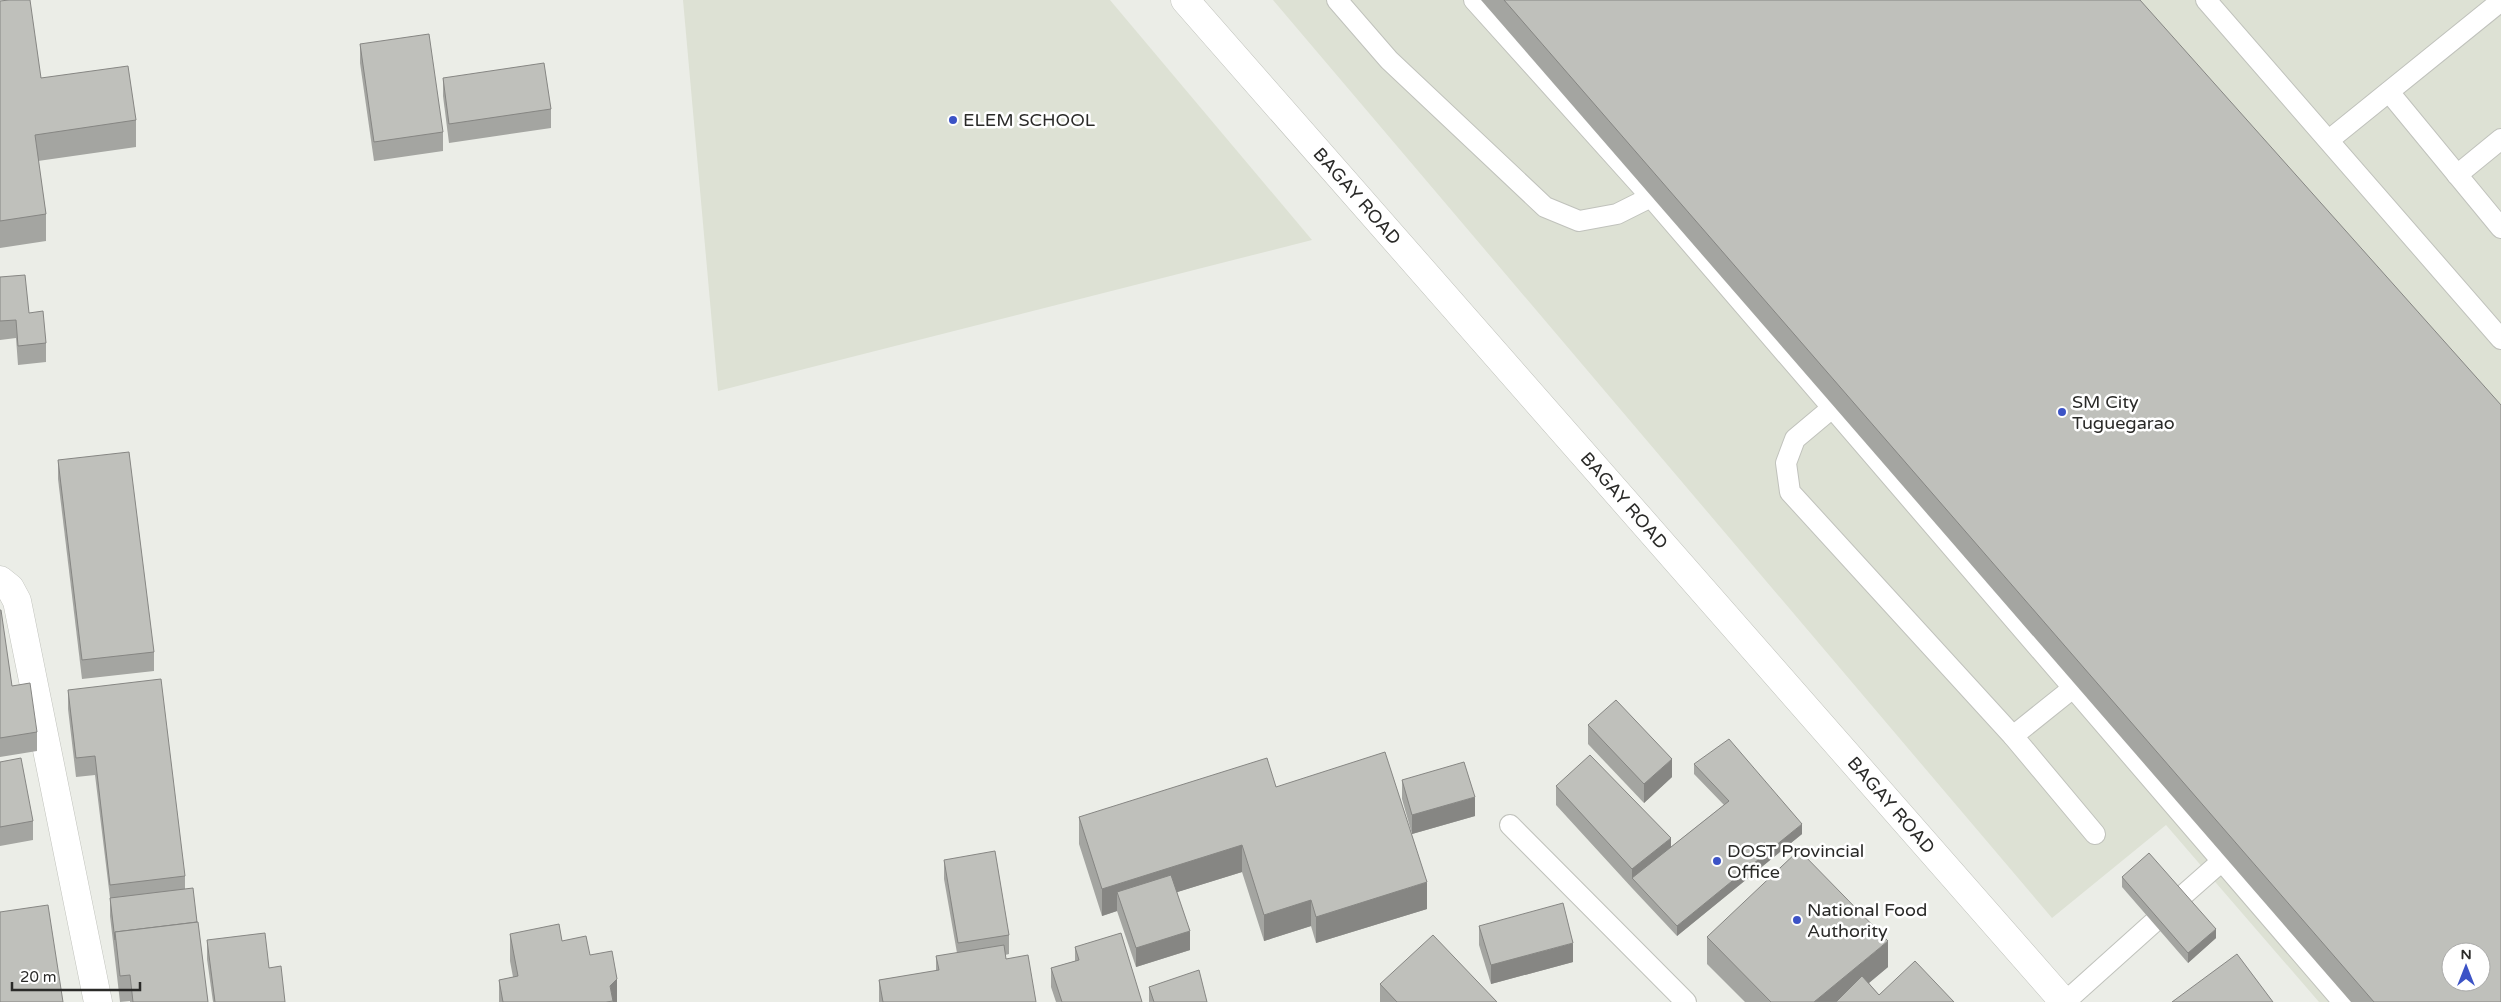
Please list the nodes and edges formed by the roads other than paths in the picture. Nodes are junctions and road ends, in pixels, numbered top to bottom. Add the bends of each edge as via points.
1 (1185, 0) edge
2 (1337, 0) edge
3 (1474, 0) edge
4 (2206, 0) edge
5 (2501, 0) edge
6 (2389, 92) junction
7 (2501, 139) edge
8 (2329, 140) junction
9 (2457, 176) junction
10 (1650, 197) junction
11 (2501, 228) edge
12 (2501, 339) edge
13 (1832, 408) junction
14 (0, 580) edge
15 (2073, 688) junction
16 (2013, 736) junction
17 (1510, 825) dead end
18 (2095, 834) dead end
19 (2222, 861) junction
20 (2180, 898) edge
21 (2153, 923) edge
22 (98, 1002) edge
23 (1686, 1002) edge
24 (2065, 1002) edge
25 (2343, 1002) edge

1 - 24 street, BAGAY ROAD
2 - 10 lane via 1389,60 1545,206 1579,221 1617,214
3 - 10 lane
4 - 8 lane
5 - 6 lane
6 - 8 lane
6 - 9 lane
7 - 9 lane
8 - 12 lane
9 - 11 lane
10 - 13 lane
13 - 15 lane
13 - 16 lane via 1795,439 1786,463 1790,492
14 - 22 street via 10,588 17,601
15 - 16 lane
15 - 19 lane
16 - 18 lane
17 - 23 lane
19 - 20 lane
19 - 25 lane
21 - 24 lane

